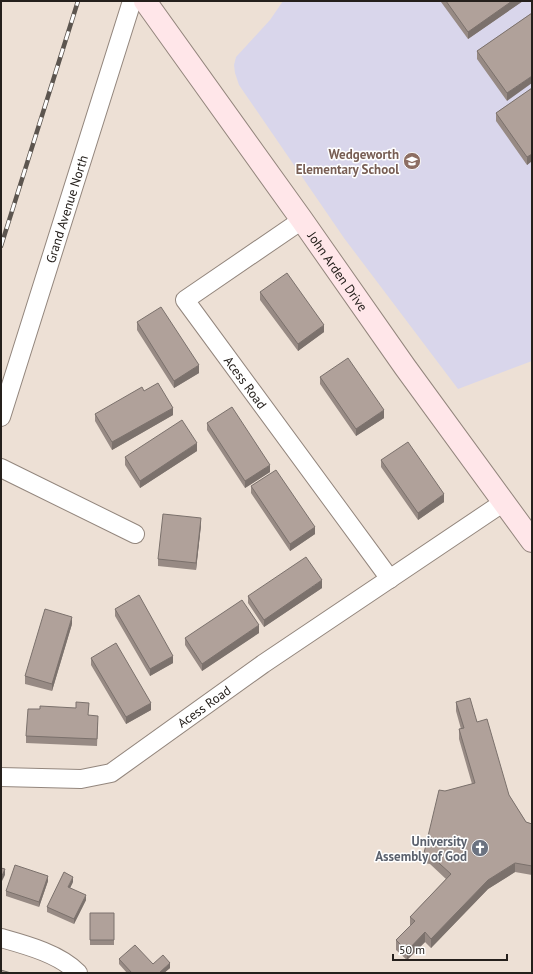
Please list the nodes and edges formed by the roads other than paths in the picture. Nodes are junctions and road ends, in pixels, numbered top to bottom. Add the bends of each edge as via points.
1 (132, 1) edge
2 (145, 1) edge
3 (302, 220) junction
4 (1, 417) edge
5 (1, 468) edge
6 (504, 502) junction
7 (135, 534) dead end
8 (532, 541) edge
9 (390, 579) junction
10 (1, 776) edge
11 (1, 938) edge
12 (78, 973) edge

1 - 4 street, Grand Avenue North
2 - 3 street, John Arden Drive
3 - 6 street, John Arden Drive
3 - 9 street, Acess Road via 185,300
5 - 7 street
6 - 8 street, John Arden Drive
6 - 9 street, Acess Road
9 - 10 street, Acess Road via 262,664 111,773 81,779
11 - 12 street via 56,957

